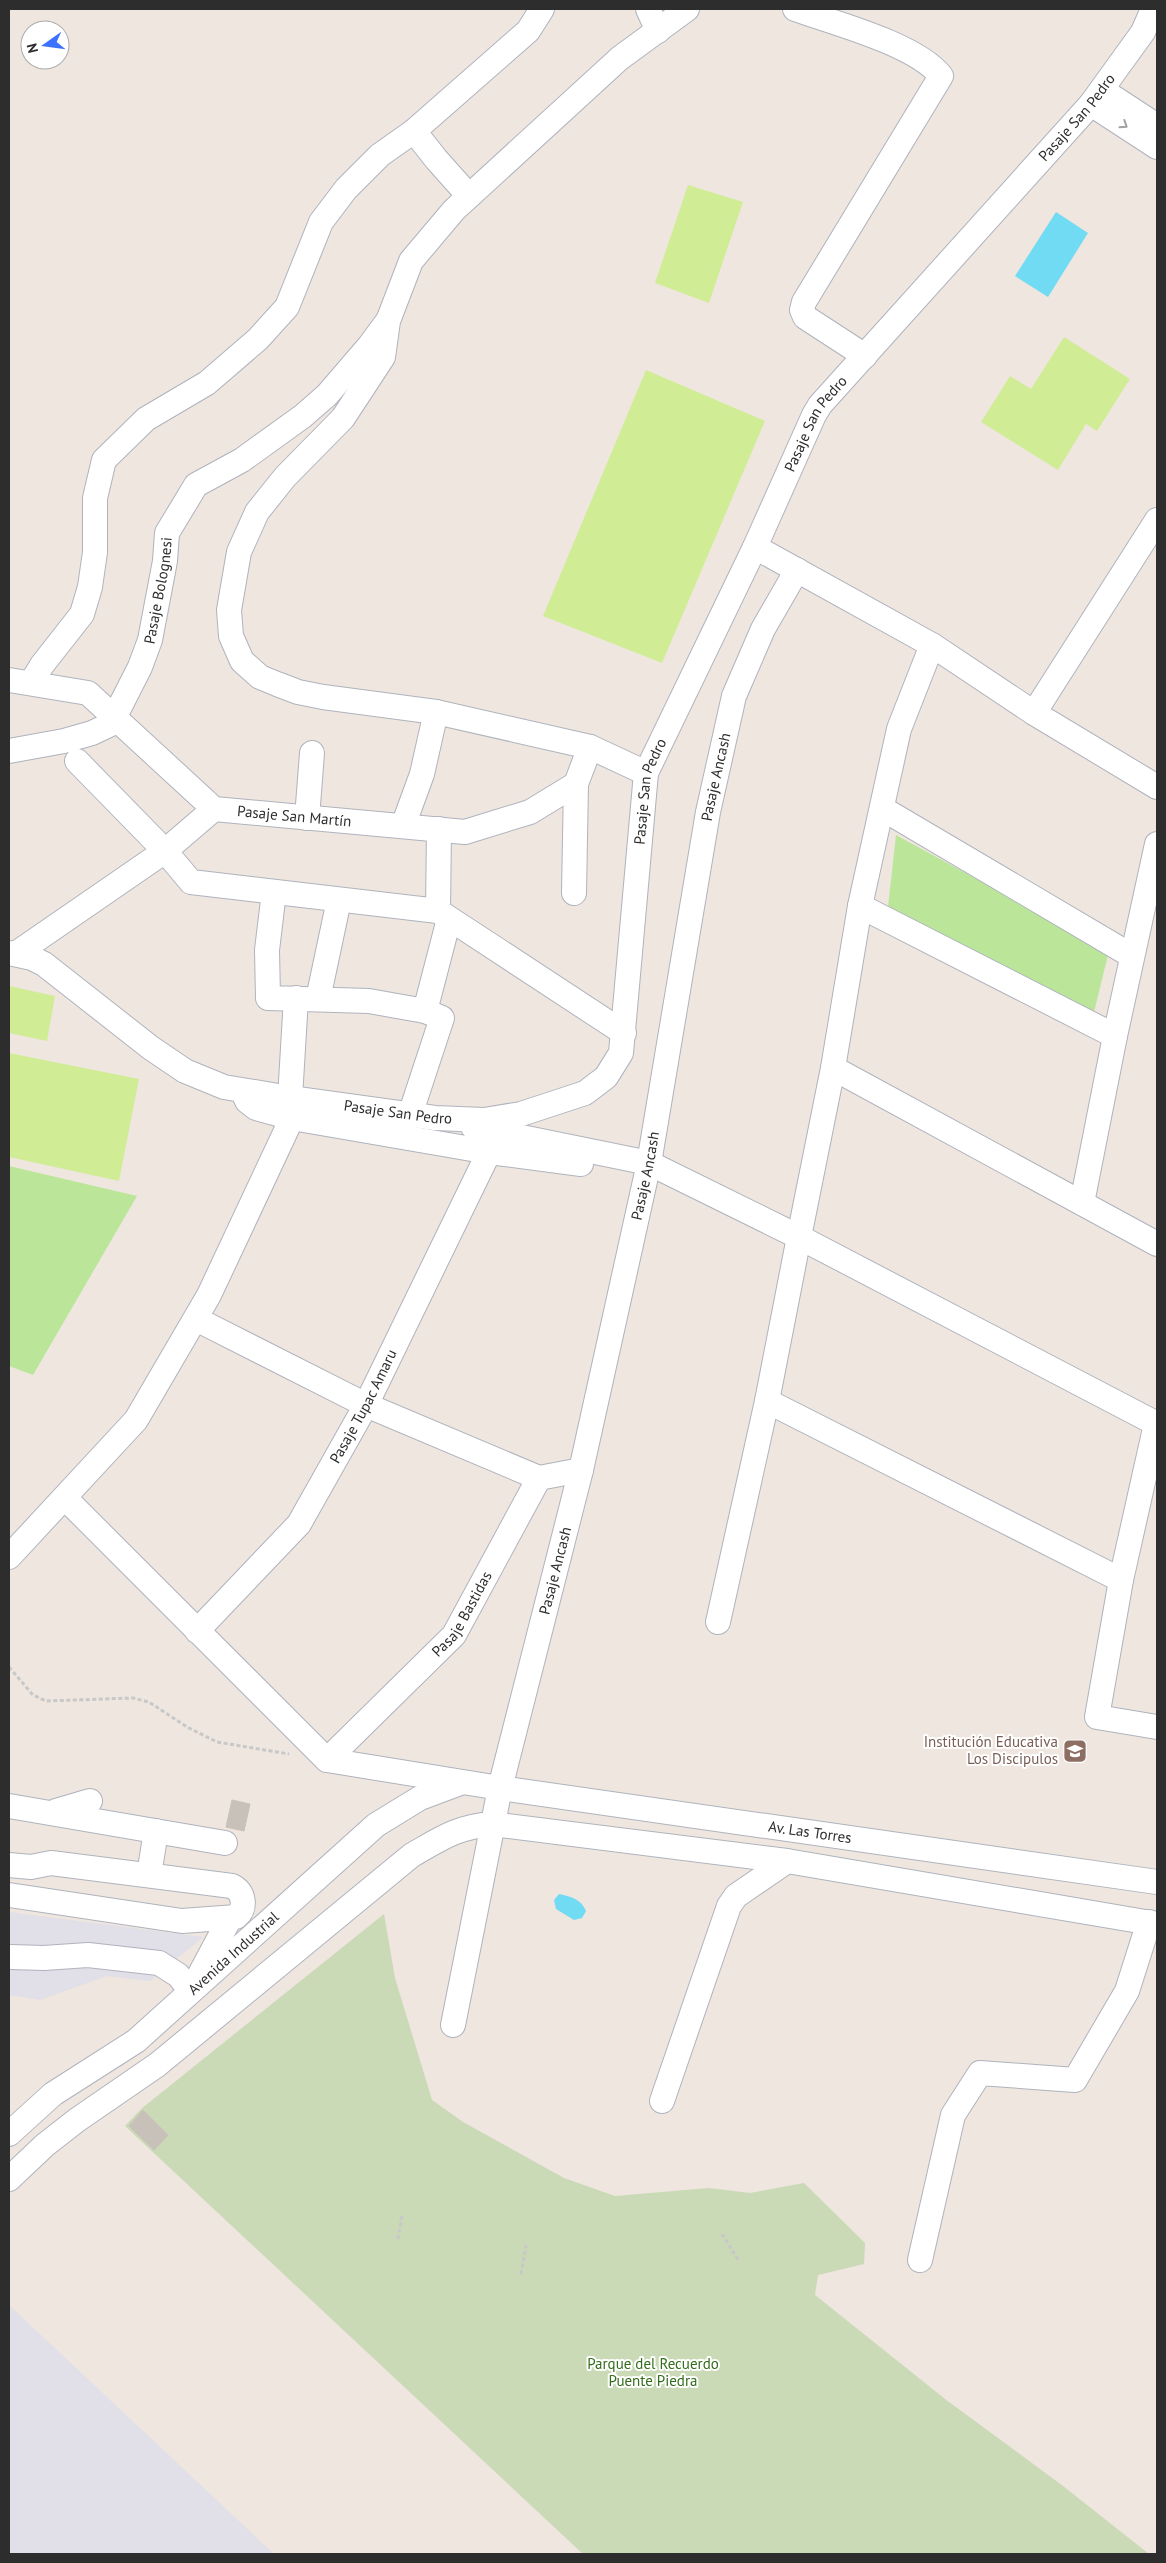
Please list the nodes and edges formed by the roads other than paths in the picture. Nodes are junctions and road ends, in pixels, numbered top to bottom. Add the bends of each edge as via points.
1 (542, 9) edge
2 (648, 9) edge
3 (687, 9) edge
4 (794, 9) edge
5 (1153, 9) edge
6 (658, 30) junction
7 (1097, 97) junction
8 (1157, 126) edge
9 (414, 131) junction
10 (1157, 147) edge
11 (469, 196) junction
12 (388, 321) junction
13 (865, 356) junction
14 (1157, 520) edge
15 (755, 547) junction
16 (797, 570) junction
17 (932, 645) junction
18 (20, 682) edge
19 (436, 712) junction
20 (1034, 713) junction
21 (114, 719) junction
22 (590, 747) junction
23 (9, 751) edge
24 (312, 753) dead end
25 (77, 761) dead end
26 (646, 773) junction
27 (576, 784) junction
28 (1157, 787) edge
29 (883, 809) junction
30 (214, 810) junction
31 (307, 818) junction
32 (403, 826) junction
33 (439, 829) junction
34 (1157, 844) edge
35 (165, 851) junction
36 (274, 892) junction
37 (574, 894) dead end
38 (339, 900) junction
39 (860, 906) junction
40 (444, 915) junction
41 (13, 953) edge
42 (1132, 956) junction
43 (307, 998) junction
44 (425, 1012) junction
45 (624, 1033) junction
46 (1115, 1036) junction
47 (833, 1068) junction
48 (291, 1108) junction
49 (410, 1115) junction
50 (435, 1118) junction
51 (489, 1152) junction
52 (649, 1163) junction
53 (1082, 1203) junction
54 (799, 1237) junction
55 (1157, 1244) edge
56 (196, 1319) junction
57 (766, 1401) junction
58 (366, 1405) junction
59 (1157, 1424) edge
60 (582, 1470) junction
61 (539, 1478) junction
62 (65, 1498) junction
63 (9, 1557) edge
64 (1121, 1580) junction
65 (718, 1622) dead end
66 (197, 1631) junction
67 (1157, 1727) edge
68 (327, 1760) junction
69 (463, 1782) junction
70 (500, 1788) junction
71 (90, 1800) dead end
72 (9, 1806) edge
73 (49, 1812) junction
74 (492, 1824) junction
75 (156, 1831) junction
76 (225, 1843) dead end
77 (786, 1862) junction
78 (50, 1863) junction
79 (9, 1865) edge
80 (149, 1874) junction
81 (1157, 1882) edge
82 (9, 1895) edge
83 (40, 1900) junction
84 (230, 1918) junction
85 (1153, 1923) edge
86 (11, 1957) dead end
87 (190, 1991) junction
88 (453, 2025) dead end
89 (662, 2101) dead end
90 (9, 2134) edge
91 (9, 2179) edge
92 (920, 2260) dead end

1 - 9 street via 528,31
2 - 6 street
3 - 6 street
4 - 13 street via 886,41 932,65 941,76 804,302 802,310 805,317
5 - 7 street, Pasaje San Pedro via 1144,32
6 - 11 street via 620,58
7 - 8 street
7 -> 10 street
7 - 13 street, Pasaje San Pedro
9 - 11 street
9 - 18 street via 380,154 346,189 321,222 287,307 258,339 207,383 146,419 104,460 95,498 95,552 82,614 42,665
11 - 12 street via 411,261
12 - 19 street via 383,357 364,388 343,418 285,477 257,512 239,552 229,610 231,636 242,661 260,677 298,692
12 - 21 street, Pasaje Bolognesi via 327,395 303,416 242,460 196,485 167,533 150,640
13 - 15 street, Pasaje San Pedro via 814,415
14 - 20 street
15 - 16 street
15 - 26 street, Pasaje San Pedro
16 - 17 street
16 - 52 street, Pasaje Ancash via 763,629 734,696 708,812
17 - 20 street
17 - 29 street via 899,729
18 - 21 street via 88,693
19 - 22 street
19 - 32 street via 422,774
20 - 28 street
21 - 23 street via 111,724 92,733
21 - 30 street
22 - 26 street
22 - 27 street
24 - 31 street
25 - 35 street
26 - 45 street, Pasaje San Pedro
27 - 33 street, Pasaje San Martín via 530,812 466,832
27 - 37 street
29 - 39 street
29 - 42 street
30 - 31 street, Pasaje San Martín
30 - 35 street
31 - 32 street, Pasaje San Martín
32 - 33 street, Pasaje San Martín
33 - 40 street
34 - 42 street
35 - 36 street via 191,882
35 - 41 street
36 - 38 street
36 - 43 street via 267,950 268,998
38 - 40 street
38 - 43 street
39 - 46 street
39 - 47 street
40 - 44 street
40 - 45 street
41 - 48 street via 32,958 59,974 170,1061 203,1079 242,1090 247,1101 256,1108
42 - 46 street
43 - 44 street via 370,1001
43 - 48 street
44 - 49 street via 442,1018
45 - 50 street, Pasaje San Pedro via 622,1053 606,1077 585,1092 522,1114 484,1120
46 - 53 street
47 - 53 street
47 - 54 street
48 - 49 street, Pasaje San Pedro
48 - 51 street
48 - 56 street via 210,1295
49 - 50 street, Pasaje San Pedro
50 - 52 street
51 - 52 street via 610,1167
51 - 58 street, Pasaje Tupac Amaru
52 - 54 street
52 - 60 street, Pasaje Ancash
53 - 55 street
54 - 57 street
54 - 59 street
56 - 58 street
56 - 62 street via 136,1420
57 - 64 street
57 - 65 street
58 - 61 street
58 - 66 street, Pasaje Tupac Amaru via 292,1534
59 - 64 street
60 - 61 street
60 - 70 street, Pasaje Ancash
61 - 68 street, Pasaje Bastidas via 454,1635
62 - 63 street
62 - 66 street
64 - 67 street via 1097,1717
66 - 68 street
68 - 69 street, Av. Las Torres
69 - 70 street, Av. Las Torres
69 - 87 street, Avenida Industrial via 420,1798 376,1825
70 - 74 street, Pasaje Ancash
70 - 81 street, Av. Las Torres
71 - 73 street
72 - 73 street
73 - 75 street
74 - 77 street
74 - 88 street, Pasaje Ancash
74 - 91 street via 469,1826 412,1855 157,2066 77,2120
75 - 76 street
75 - 80 street
77 - 85 street
77 - 89 street via 736,1896 730,1906
78 - 79 street via 31,1867
78 - 80 street
78 - 83 street
80 - 84 street via 238,1889 243,1903 239,1914
82 - 83 street
83 - 84 street via 182,1921
84 - 87 street
85 - 92 street via 1127,1991 1075,2080 980,2073 953,2115
86 - 87 street via 88,1955 159,1963 178,1975
87 - 90 street, Avenida Industrial via 136,2041 53,2094

